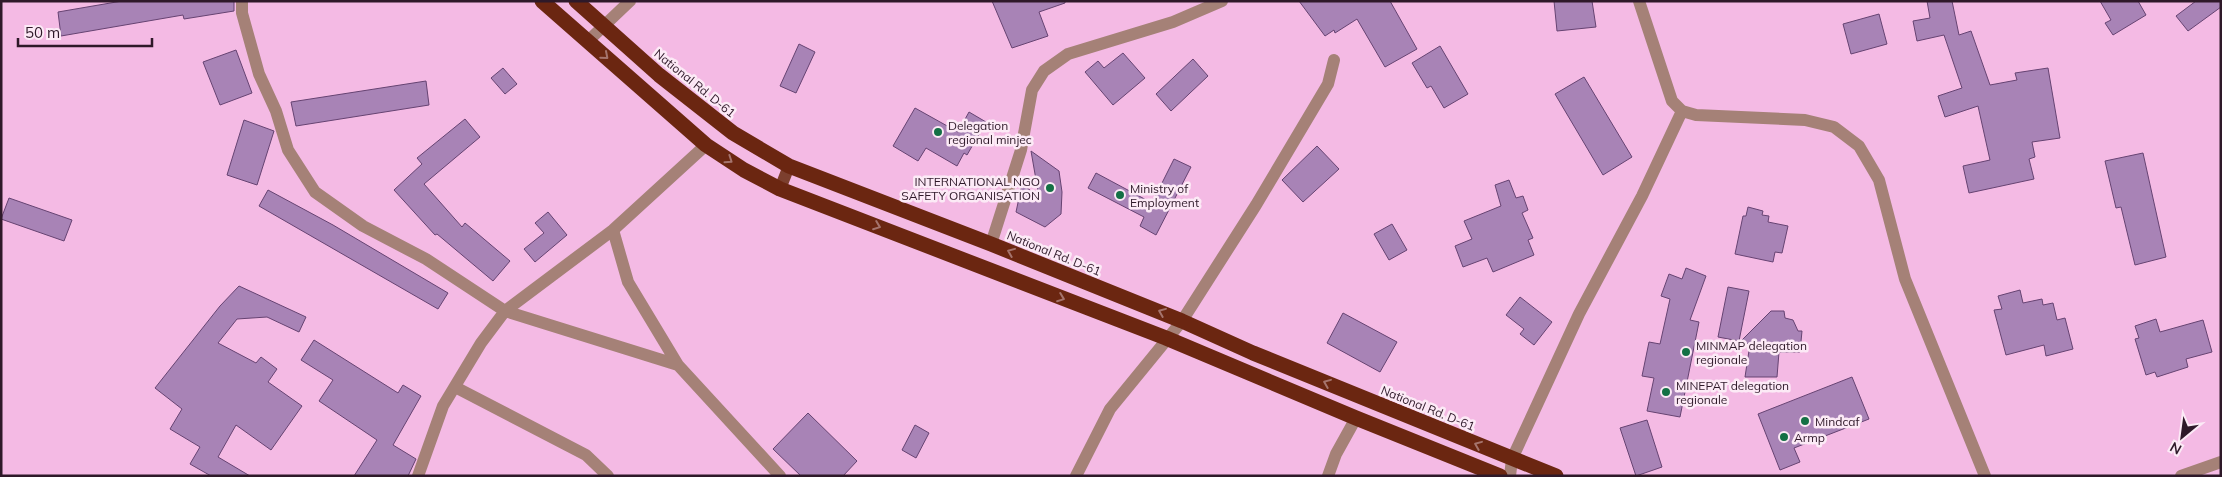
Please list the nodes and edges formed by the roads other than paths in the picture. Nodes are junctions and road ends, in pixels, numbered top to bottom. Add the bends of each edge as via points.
1 (242, 1) edge
2 (542, 1) edge
3 (576, 1) edge
4 (630, 1) edge
5 (1222, 1) edge
6 (1639, 1) edge
7 (603, 26) junction
8 (588, 41) junction
9 (1334, 60) dead end
10 (1682, 111) junction
11 (706, 145) junction
12 (789, 166) junction
13 (780, 189) junction
14 (613, 230) junction
15 (991, 244) junction
16 (505, 311) junction
17 (1182, 321) junction
18 (1166, 338) junction
19 (678, 365) junction
20 (455, 387) junction
21 (1356, 418) junction
22 (1512, 459) junction
23 (2221, 462) edge
24 (418, 476) edge
25 (608, 476) edge
26 (780, 476) edge
27 (1076, 476) edge
28 (1328, 476) edge
29 (1500, 476) edge
30 (1510, 476) edge
31 (1556, 476) edge
32 (1985, 476) edge
33 (2181, 476) edge

1 - 16 street via 242,13 259,74 276,111 288,150 315,192 363,226 426,259
2 - 8 highway
3 - 7 highway, National Rd. D-61
4 - 7 street
5 - 15 street via 1173,22 1068,54 1044,71 1032,90 1021,150
6 - 10 street via 1672,102
7 - 8 street
7 - 12 highway, National Rd. D-61 via 733,133
8 -> 11 highway
9 - 17 street via 1328,84 1311,114
10 - 22 street via 1642,196 1579,314
10 - 32 street via 1696,115 1805,120 1834,127 1859,146 1878,180 1905,279
11 -> 13 highway
11 - 14 street
12 - 13 main road
12 - 15 highway, National Rd. D-61
13 -> 18 highway
14 - 16 street
14 - 19 street via 628,282
17 -> 15 highway, National Rd. D-61
16 - 19 street
16 - 20 street
17 - 18 street
22 -> 17 highway, National Rd. D-61
18 - 21 highway
18 - 27 street via 1110,409
19 - 26 street
20 - 24 street via 443,406
20 - 25 street via 586,455
21 - 28 street
21 - 29 highway
22 - 30 street
22 - 31 highway, National Rd. D-61
23 - 33 street

